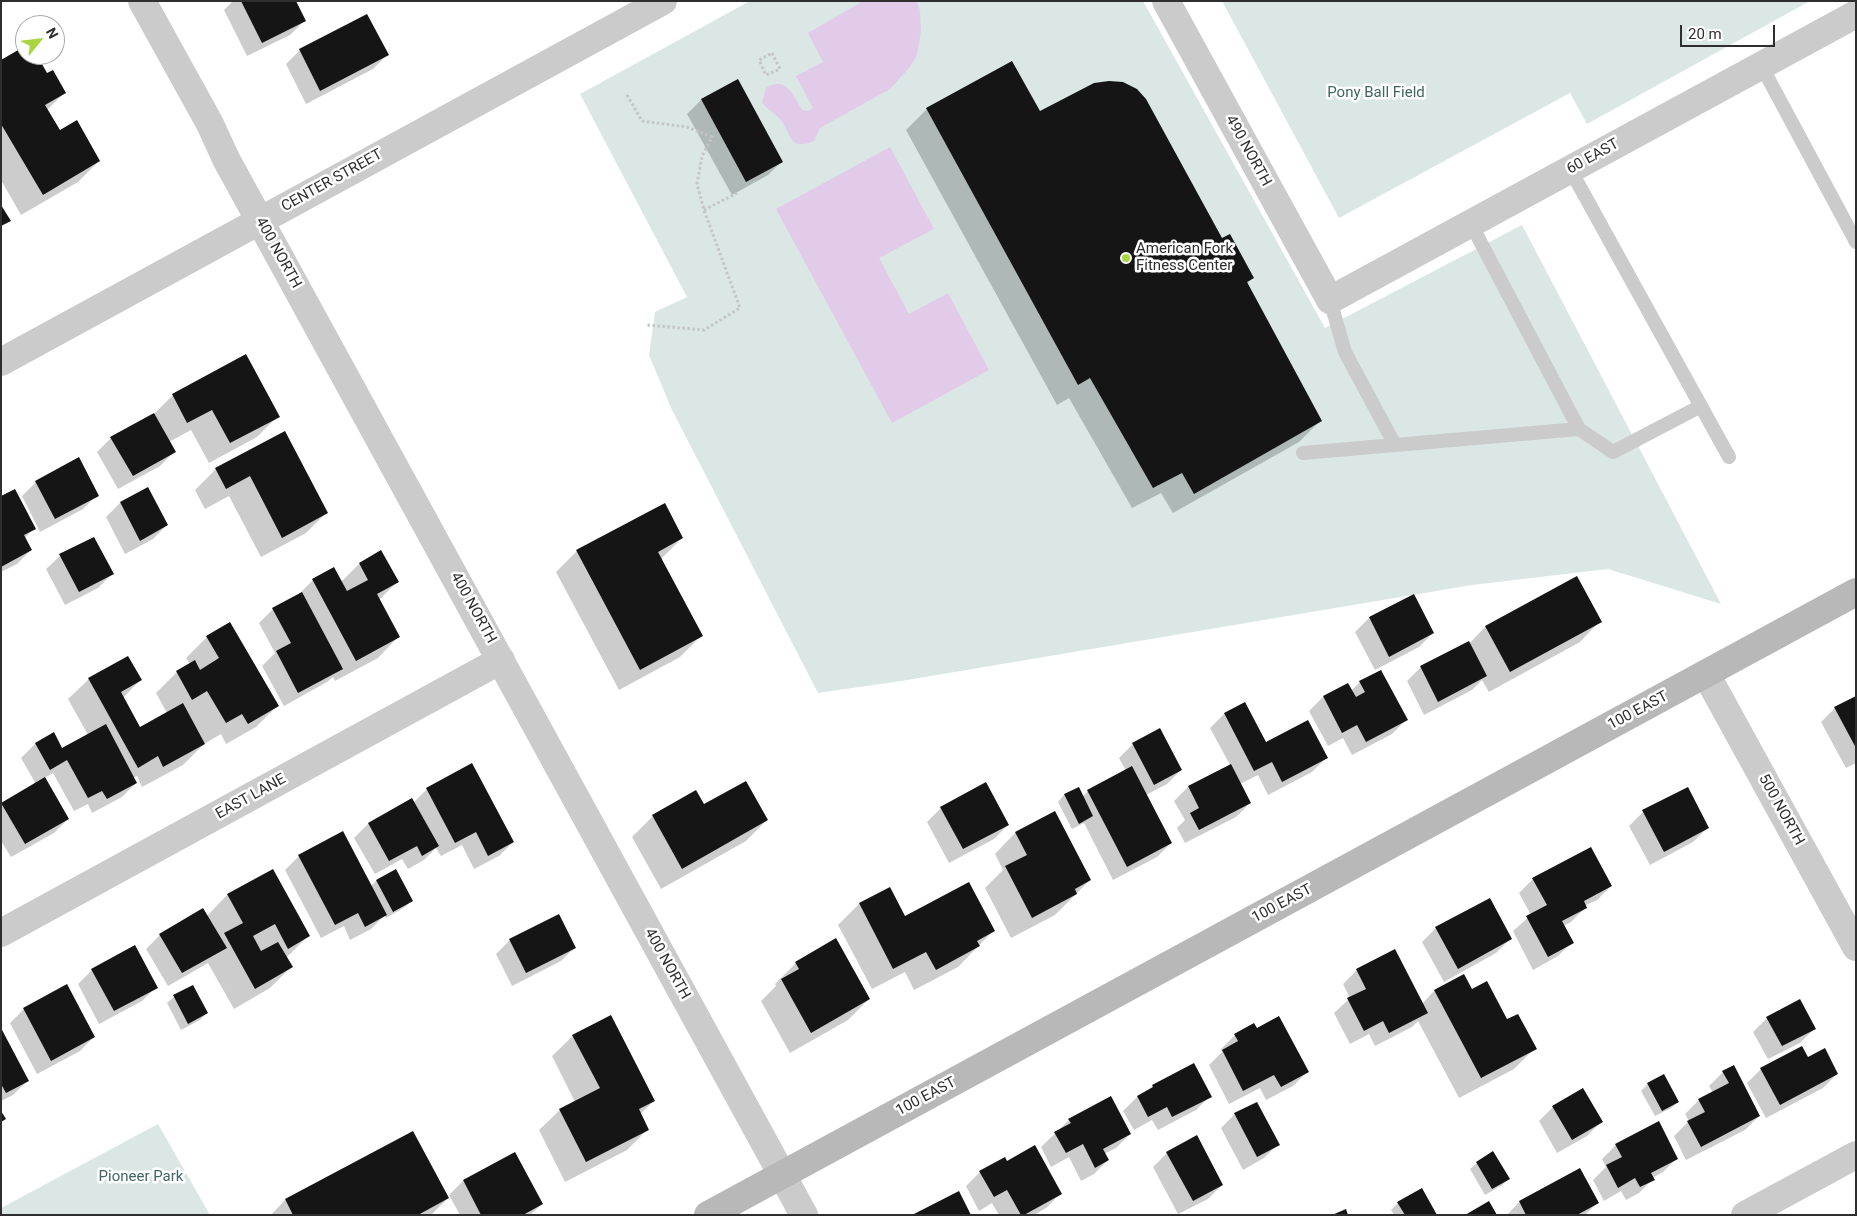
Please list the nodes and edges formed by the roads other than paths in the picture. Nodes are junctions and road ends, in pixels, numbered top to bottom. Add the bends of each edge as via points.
1 (142, 1) edge
2 (663, 1) edge
3 (1166, 1) edge
4 (1856, 14) edge
5 (1761, 65) junction
6 (1570, 169) junction
7 (260, 220) junction
8 (1471, 224) junction
9 (1856, 242) edge
10 (1330, 300) junction
11 (1, 362) edge
12 (1701, 406) junction
13 (1579, 429) junction
14 (1395, 445) junction
15 (1303, 453) dead end
16 (1729, 457) dead end
17 (1856, 592) edge
18 (501, 660) junction
19 (1706, 674) junction
20 (1, 933) edge
21 (1856, 947) edge
22 (1856, 1155) edge
23 (782, 1175) junction
24 (708, 1215) edge
25 (804, 1215) edge
26 (1745, 1215) edge

1 - 7 street, 400 NORTH
2 - 7 street, CENTER STREET
3 - 10 street, 490 NORTH
4 - 5 street, 60 EAST
5 - 6 street, 60 EAST
5 - 9 lane
6 - 8 street, 60 EAST
6 - 12 lane
7 - 11 street, CENTER STREET
7 - 18 street, 400 NORTH
8 - 10 street, 60 EAST
8 - 13 lane
10 - 14 lane via 1345,352
12 - 13 lane via 1613,452
12 - 16 lane
13 - 14 lane
14 - 15 lane
17 - 19 main road, 100 EAST
18 - 20 street, EAST LANE
18 - 23 street, 400 NORTH
19 - 21 street, 500 NORTH
19 - 23 main road, 100 EAST
22 - 26 street
23 - 24 main road, 100 EAST
23 - 25 street, 400 NORTH

